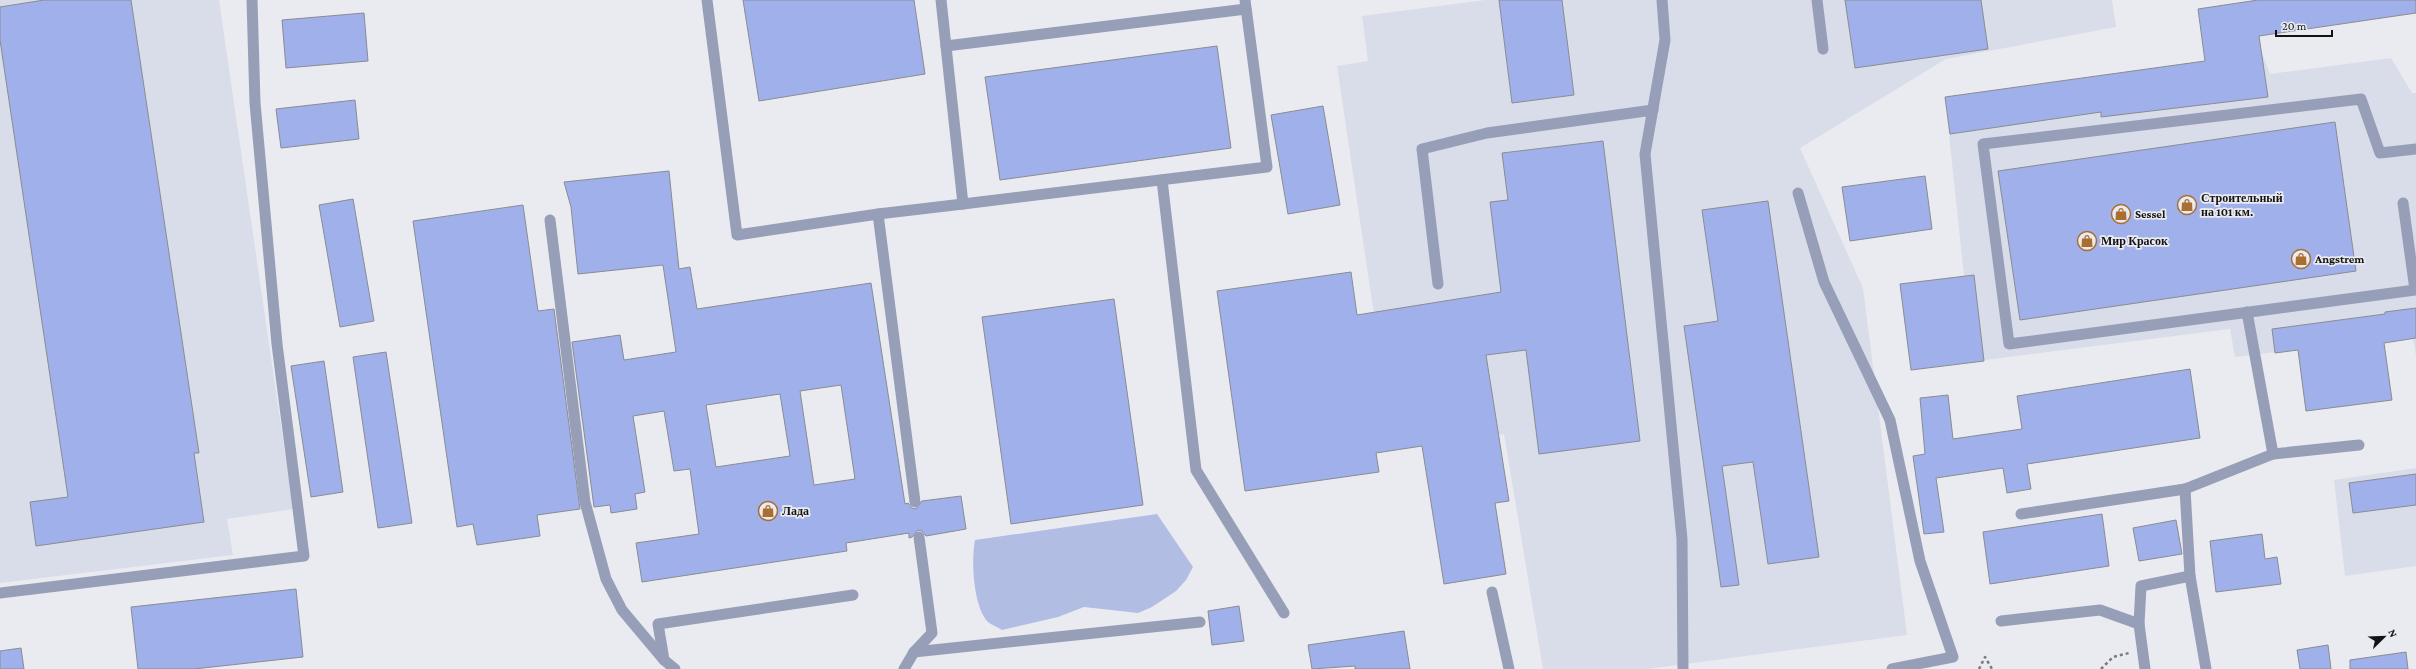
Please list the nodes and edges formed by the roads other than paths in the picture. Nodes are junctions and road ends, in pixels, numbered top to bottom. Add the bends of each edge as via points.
1 (252, 0) edge
2 (707, 0) edge
3 (941, 0) edge
4 (1662, 0) edge
5 (1817, 0) edge
6 (1246, 5) edge
7 (946, 46) junction
8 (1823, 49) dead end
9 (1653, 110) junction
10 (2416, 149) edge
11 (1162, 180) junction
12 (1798, 193) dead end
13 (2404, 203) dead end
14 (964, 204) junction
15 (878, 214) junction
16 (550, 220) dead end
17 (1438, 284) dead end
18 (2247, 312) junction
19 (2359, 445) dead end
20 (2273, 454) junction
21 (2185, 489) junction
22 (915, 502) dead end
23 (2021, 514) dead end
24 (919, 536) dead end
25 (2190, 576) junction
26 (1492, 592) dead end
27 (0, 593) edge
28 (853, 595) dead end
29 (1284, 613) dead end
30 (2001, 621) dead end
31 (1200, 622) dead end
32 (2139, 624) junction
33 (914, 652) junction
34 (664, 660) junction
35 (675, 669) edge
36 (904, 669) edge
37 (1509, 669) edge
38 (1684, 669) edge
39 (1892, 669) edge
40 (2145, 669) edge
41 (2206, 669) edge

1 - 27 lane via 255,103 277,344 304,556
2 - 15 lane via 737,235
3 - 7 lane
4 - 9 lane via 1665,40
5 - 8 lane
6 - 7 lane
6 - 11 lane via 1267,167
7 - 14 lane
9 - 17 lane via 1487,133 1422,149
9 - 38 lane via 1645,154 1682,539
10 - 18 lane via 2380,153 2361,99 1983,144 2009,344
11 - 14 lane
11 - 29 lane via 1196,470
12 - 39 lane via 1824,282 1890,420 1920,560 1953,657
13 - 18 lane via 2416,290
14 - 15 lane
15 - 22 lane
16 - 34 lane via 585,502 606,579 622,610
18 - 20 lane
19 - 20 lane
20 - 21 lane
21 - 23 lane
21 - 25 lane
24 - 33 lane via 932,633
25 - 32 lane via 2141,586
25 - 41 lane
26 - 37 lane
28 - 34 lane via 658,624
30 - 32 lane via 2100,610
31 - 33 lane
32 - 40 lane
33 - 36 lane
34 - 35 lane

